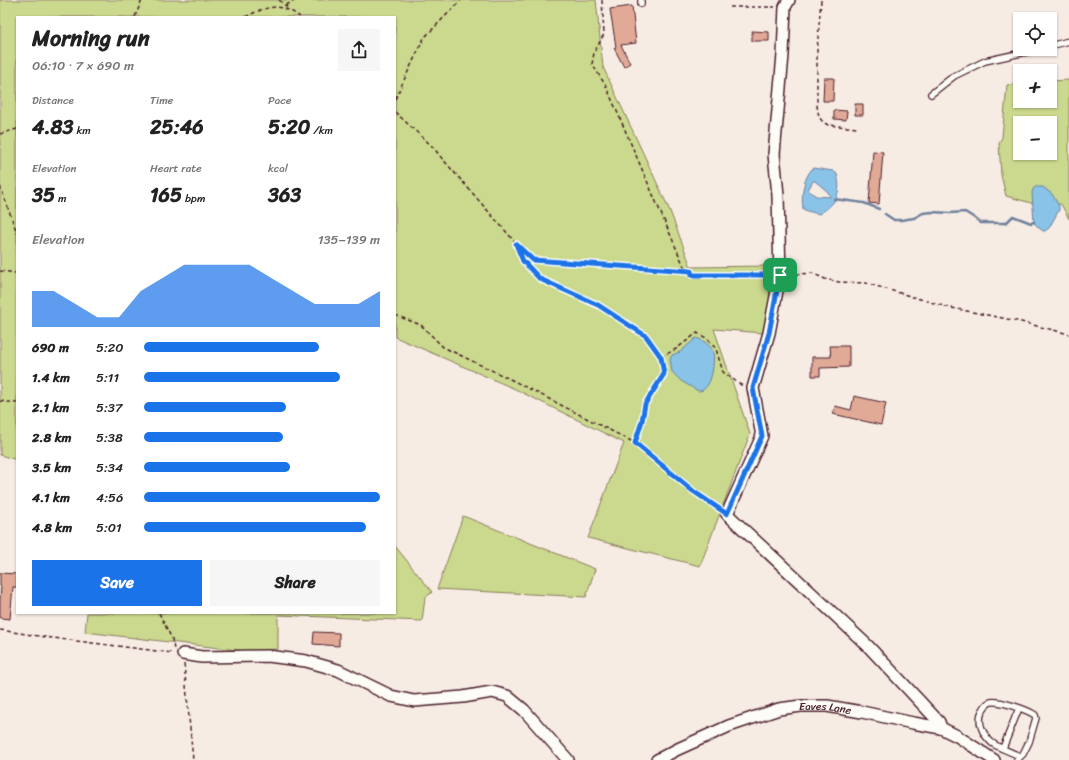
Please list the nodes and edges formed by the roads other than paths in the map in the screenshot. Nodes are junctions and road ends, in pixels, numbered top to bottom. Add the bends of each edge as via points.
1 (787, 4) edge
2 (1069, 42) edge
3 (1057, 45) edge
4 (1013, 55) edge
5 (931, 94) dead end
6 (179, 654) road end
7 (1019, 708) junction
8 (941, 728) junction
9 (1003, 748) junction
10 (1018, 759) edge
11 (568, 760) edge
12 (657, 760) edge
13 (994, 760) edge

1 - 8 street via 774,154 780,275 769,333 753,388 762,436 727,514 868,646 939,722
2 - 3 lane
4 - 5 lane via 985,61 954,76
6 - 11 street via 202,657 268,656 306,661 338,670 391,696 414,701 492,692 507,696 524,710
7 - 9 lane
7 - 9 lane via 994,701 987,704 981,713 981,727 986,735 991,742
7 - 10 lane via 1035,714 1036,718 1029,742
8 - 12 street, Eaves Lane via 834,707 801,706 779,709 729,726
8 - 13 street, Eaves Lane
9 - 10 lane via 1017,754

